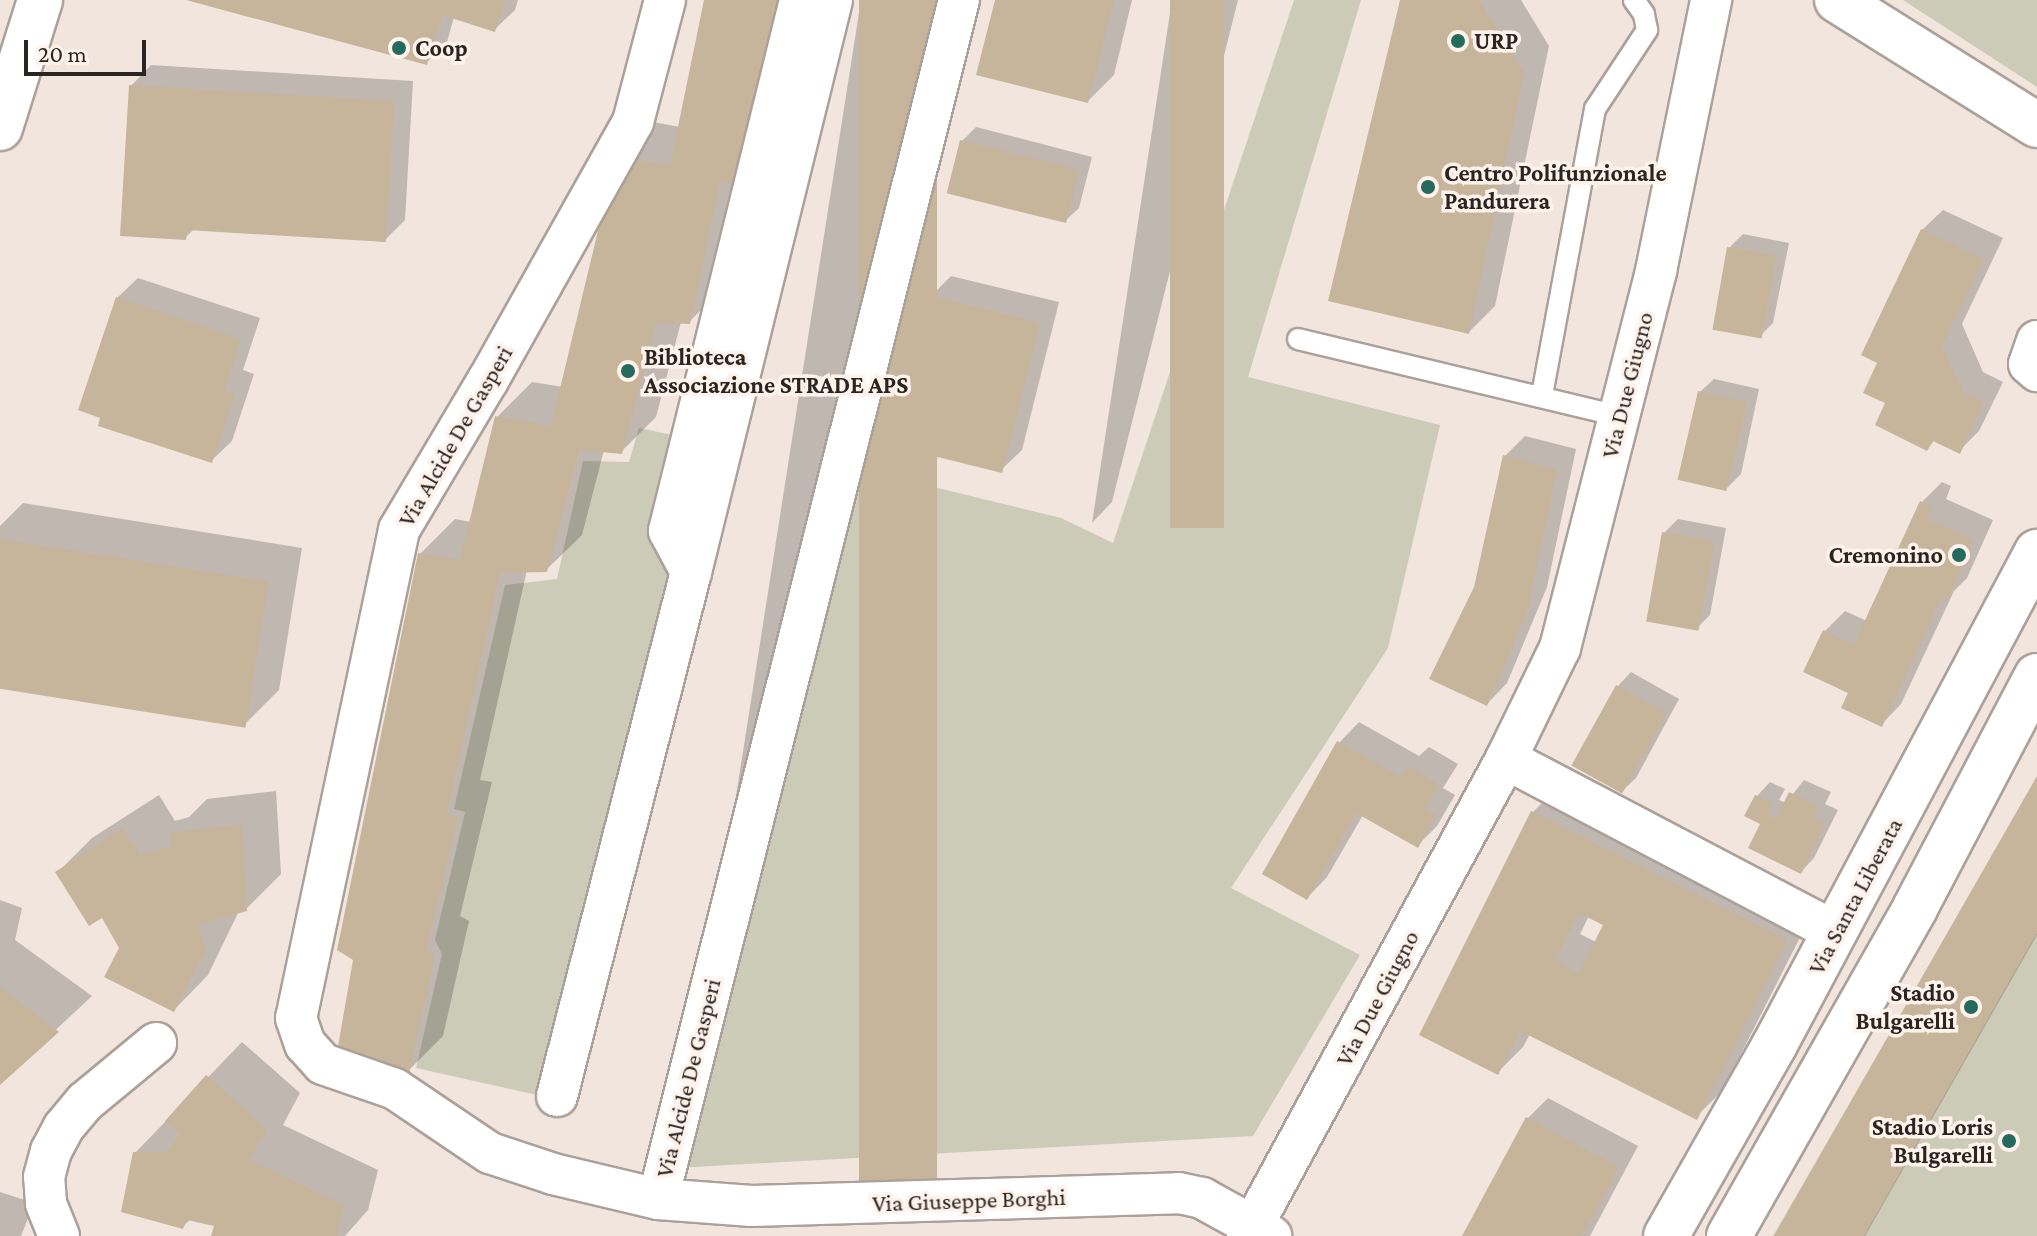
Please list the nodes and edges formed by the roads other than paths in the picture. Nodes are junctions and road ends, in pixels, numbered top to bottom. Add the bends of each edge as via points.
1 (40, 0) edge
2 (665, 0) edge
3 (800, 0) edge
4 (832, 0) edge
5 (959, 0) edge
6 (1634, 0) edge
7 (1711, 0) edge
8 (1837, 0) edge
9 (2037, 125) edge
10 (0, 128) edge
11 (1298, 339) dead end
12 (2037, 341) edge
13 (2037, 371) edge
14 (1542, 395) junction
15 (1619, 416) junction
16 (2037, 552) edge
17 (691, 572) junction
18 (2037, 676) edge
19 (1506, 759) junction
20 (1835, 932) junction
21 (156, 1043) dead end
22 (557, 1096) dead end
23 (658, 1199) junction
24 (852, 1220) edge
25 (1257, 1233) edge
26 (59, 1236) edge
27 (1666, 1236) edge
28 (1729, 1236) edge

1 - 10 street
2 - 23 street, Via Alcide De Gasperi via 633,122 399,530 296,1018 305,1044 323,1064 395,1089 490,1153
3 - 17 street via 669,531
4 - 17 street
5 - 23 street, Via Alcide De Gasperi
6 - 14 lane via 1647,30 1595,109
7 - 15 street, Via Due Giugno via 1656,271
8 - 9 street
11 - 14 lane
12 - 13 street via 2029,364
14 - 15 lane
15 - 19 street, Via Due Giugno via 1560,648
16 - 20 street, Via Santa Liberata
17 - 22 street
18 - 28 street via 1915,908
19 - 20 street
19 - 25 street, Via Due Giugno
20 - 27 street, Via Santa Liberata
21 - 26 street via 86,1101 51,1151 44,1177 46,1203
23 - 24 street, Via Giuseppe Borghi
24 - 25 street, Via Giuseppe Borghi via 1179,1193 1202,1198

